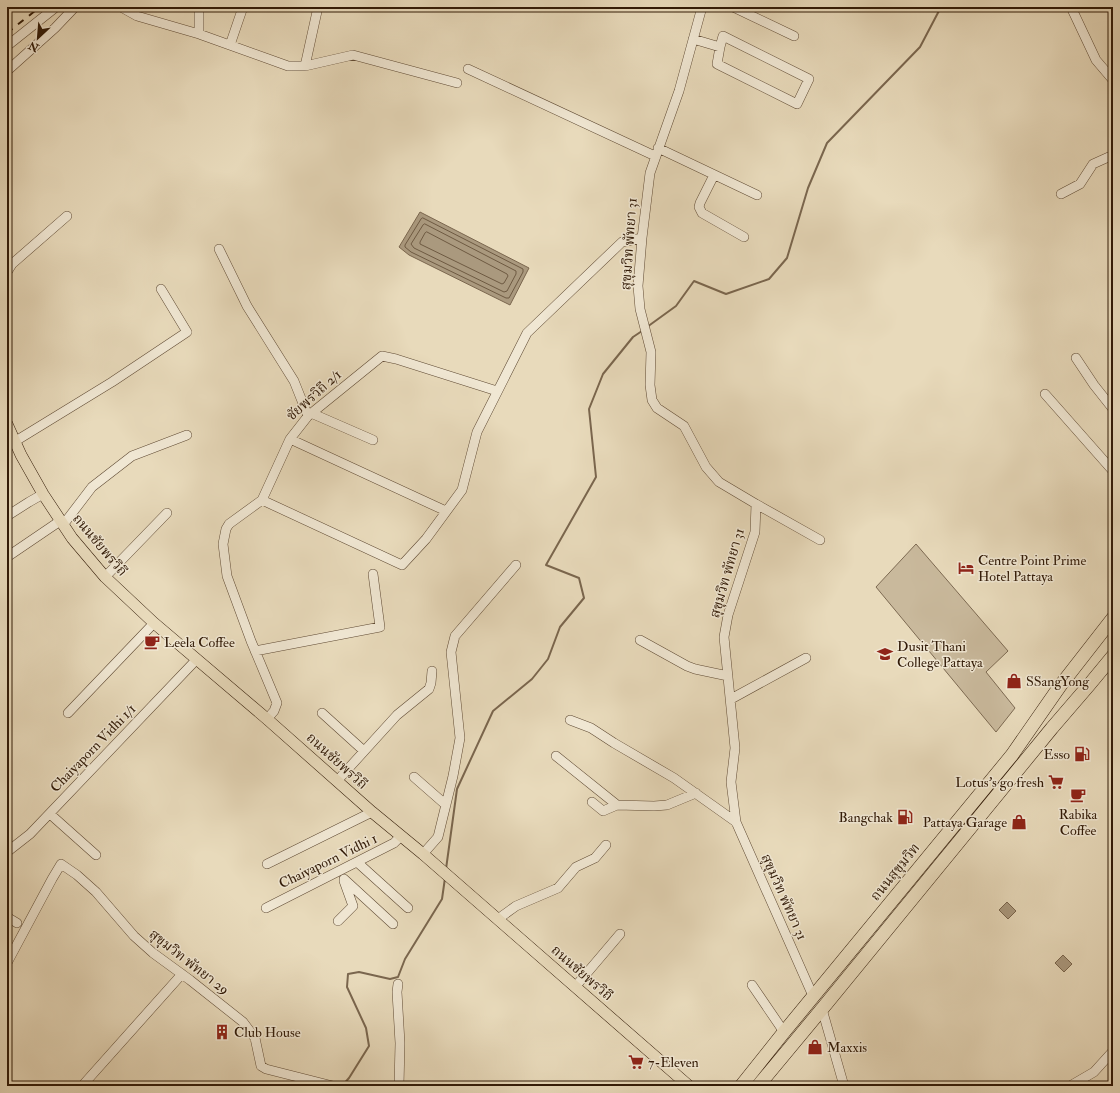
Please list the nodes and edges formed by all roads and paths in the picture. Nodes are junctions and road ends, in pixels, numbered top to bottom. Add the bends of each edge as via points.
1 (56, 7) edge
2 (75, 7) edge
3 (121, 7) edge
4 (199, 7) edge
5 (243, 7) edge
6 (318, 7) edge
7 (702, 7) edge
8 (733, 7) edge
9 (1071, 7) edge
10 (199, 34) junction
11 (794, 36) dead end
12 (693, 39) junction
13 (230, 45) junction
14 (7, 46) edge
15 (720, 47) junction
16 (304, 66) junction
17 (468, 69) dead end
18 (7, 71) edge
19 (1113, 80) edge
20 (457, 83) dead end
21 (657, 152) junction
22 (1113, 155) edge
23 (714, 175) junction
24 (1061, 194) dead end
25 (757, 195) dead end
26 (67, 216) dead end
27 (744, 237) dead end
28 (642, 238) junction
29 (219, 249) dead end
30 (7, 272) edge
31 (161, 289) dead end
32 (1076, 358) dead end
33 (497, 391) junction
34 (1045, 394) dead end
35 (1113, 409) edge
36 (310, 415) junction
37 (8, 428) edge
38 (187, 435) dead end
39 (290, 439) junction
40 (373, 440) dead end
41 (14, 442) junction
42 (1113, 471) edge
43 (42, 494) junction
44 (262, 500) junction
45 (756, 504) junction
46 (446, 511) junction
47 (167, 513) dead end
48 (7, 516) edge
49 (62, 523) junction
50 (820, 540) dead end
51 (7, 556) edge
52 (516, 565) dead end
53 (373, 574) dead end
54 (105, 577) junction
55 (1113, 618) edge
56 (154, 622) junction
57 (640, 640) dead end
58 (1094, 642) junction
59 (254, 651) junction
60 (1112, 657) edge
61 (806, 658) dead end
62 (197, 659) junction
63 (432, 671) dead end
64 (728, 676) junction
65 (731, 700) junction
66 (68, 713) dead end
67 (322, 713) dead end
68 (267, 719) junction
69 (570, 720) dead end
70 (364, 751) junction
71 (556, 756) dead end
72 (414, 777) dead end
73 (337, 781) junction
74 (696, 793) junction
75 (592, 802) dead end
76 (446, 805) junction
77 (616, 805) junction
78 (372, 812) junction
79 (50, 814) junction
80 (736, 822) junction
81 (401, 836) junction
82 (606, 845) dead end
83 (7, 852) edge
84 (422, 854) junction
85 (96, 855) dead end
86 (357, 862) junction
87 (267, 864) dead end
88 (342, 875) junction
89 (266, 908) dead end
90 (408, 908) dead end
91 (7, 917) edge
92 (498, 919) junction
93 (338, 921) dead end
94 (17, 923) dead end
95 (393, 924) dead end
96 (620, 934) dead end
97 (7, 963) edge
98 (182, 974) junction
99 (398, 984) dead end
100 (752, 985) dead end
101 (575, 987) junction
102 (814, 996) junction
103 (822, 1010) junction
104 (784, 1032) junction
105 (1113, 1051) edge
106 (82, 1086) edge
107 (332, 1086) edge
108 (399, 1086) edge
109 (689, 1086) edge
110 (741, 1086) edge
111 (758, 1086) edge
112 (844, 1086) edge
113 (1070, 1086) edge

1 - 14 street
2 - 18 street
3 - 10 street via 137,16
4 - 10 street
5 - 13 street
6 - 16 street
7 - 12 street, สุขุมวิท พัทยา 31
8 - 11 street
9 - 19 street via 1096,60
10 - 13 street
12 - 15 street
12 - 21 street, สุขุมวิท พัทยา 31 via 679,91
13 - 16 street via 288,66
15 - 15 street via 717,64 797,104 808,79 723,36
16 - 20 street via 353,55
17 - 21 street
21 - 23 street
21 - 28 street, สุขุมวิท พัทยา 31 via 650,173
22 - 24 street via 1093,164 1080,184
23 - 25 street
23 - 27 street via 700,203 700,210
26 - 30 street via 12,264
28 - 33 street via 622,242 527,333
28 - 45 street, สุขุมวิท พัทยา 31 via 638,286 641,316 651,352 652,400 657,408 684,426 706,467 719,482
29 - 36 street via 247,306 294,381
31 - 41 street via 187,332
32 - 35 street
33 - 36 street, ชัยพรวิถี 2/1 via 382,356
33 - 46 street via 477,432 462,490
34 - 42 street
36 - 39 street, ชัยพรวิถี 2/1
36 - 40 street
37 - 41 main road, ถนนชัยพรวิถี
38 - 49 street via 132,456 92,487
39 - 44 street, ชัยพรวิถี 2/1
39 - 46 street
41 - 43 main road, ถนนชัยพรวิถี
43 - 48 street
43 - 49 main road, ถนนชัยพรวิถี
44 - 46 street via 402,565 426,539
44 - 59 street, ชัยพรวิถี 2/1 via 229,524 223,544 227,576
45 - 50 street
45 - 64 street, สุขุมวิท พัทยา 31 via 755,532 728,615 724,637
47 - 54 street
49 - 51 street
49 - 54 main road, ถนนชัยพรวิถี
52 - 76 street via 455,636 451,652 460,738
53 - 59 street via 380,627
54 - 56 main road, ถนนชัยพรวิถี
55 - 58 highway, ถนนสุขุมวิท
56 - 62 main road, ถนนชัยพรวิถี
56 - 66 street
57 - 64 street via 691,668
58 - 60 highway via 1094,652 1099,658 1107,660
58 - 102 highway, ถนนสุขุมวิท via 1012,755
59 - 68 street, ชัยพรวิถี 2/1 via 277,703
60 - 103 highway
61 - 65 street
62 - 68 main road, ถนนชัยพรวิถี
62 - 79 street, Chaiyaporn Vidhi 1/1
63 - 70 street via 429,688 397,715
64 - 65 street, สุขุมวิท พัทยา 31
65 - 80 street, สุขุมวิท พัทยา 31 via 735,748 731,782
67 - 70 street
68 - 73 main road, ถนนชัยพรวิถี
69 - 74 street via 591,728
70 - 73 street
71 - 77 street
72 - 76 street
73 - 78 main road, ถนนชัยพรวิถี
74 - 77 street via 667,805
74 - 80 street
75 - 77 street via 603,810
76 - 84 street via 438,837
78 - 81 main road, ถนนชัยพรวิถี
78 - 87 street
79 - 83 street, Chaiyaporn Vidhi 1/1
79 - 85 street
80 - 102 street, สุขุมวิท พัทยา 31
81 - 84 main road, ถนนชัยพรวิถี
81 - 86 street, Chaiyaporn Vidhi 1 via 394,844
82 - 92 street via 595,858 576,868 558,888 516,906
84 - 92 main road, ถนนชัยพรวิถี
86 - 88 street, Chaiyaporn Vidhi 1
86 - 90 street
88 - 89 street, Chaiyaporn Vidhi 1
88 - 93 street via 353,906
88 - 95 street
91 - 94 street
92 - 101 main road, ถนนชัยพรวิถี
96 - 101 street
97 - 98 street, สุขุมวิท พัทยา 29 via 61,864 96,892 134,936
98 - 106 street
98 - 107 street, สุขุมวิท พัทยา 29 via 243,1022 255,1038 261,1066
99 - 108 street
100 - 104 street
101 - 109 main road, ถนนชัยพรวิถี
102 - 104 highway, ถนนสุขุมวิท
103 - 111 highway
103 - 112 street
104 - 110 highway, ถนนสุขุมวิท
105 - 113 street via 1094,1072

